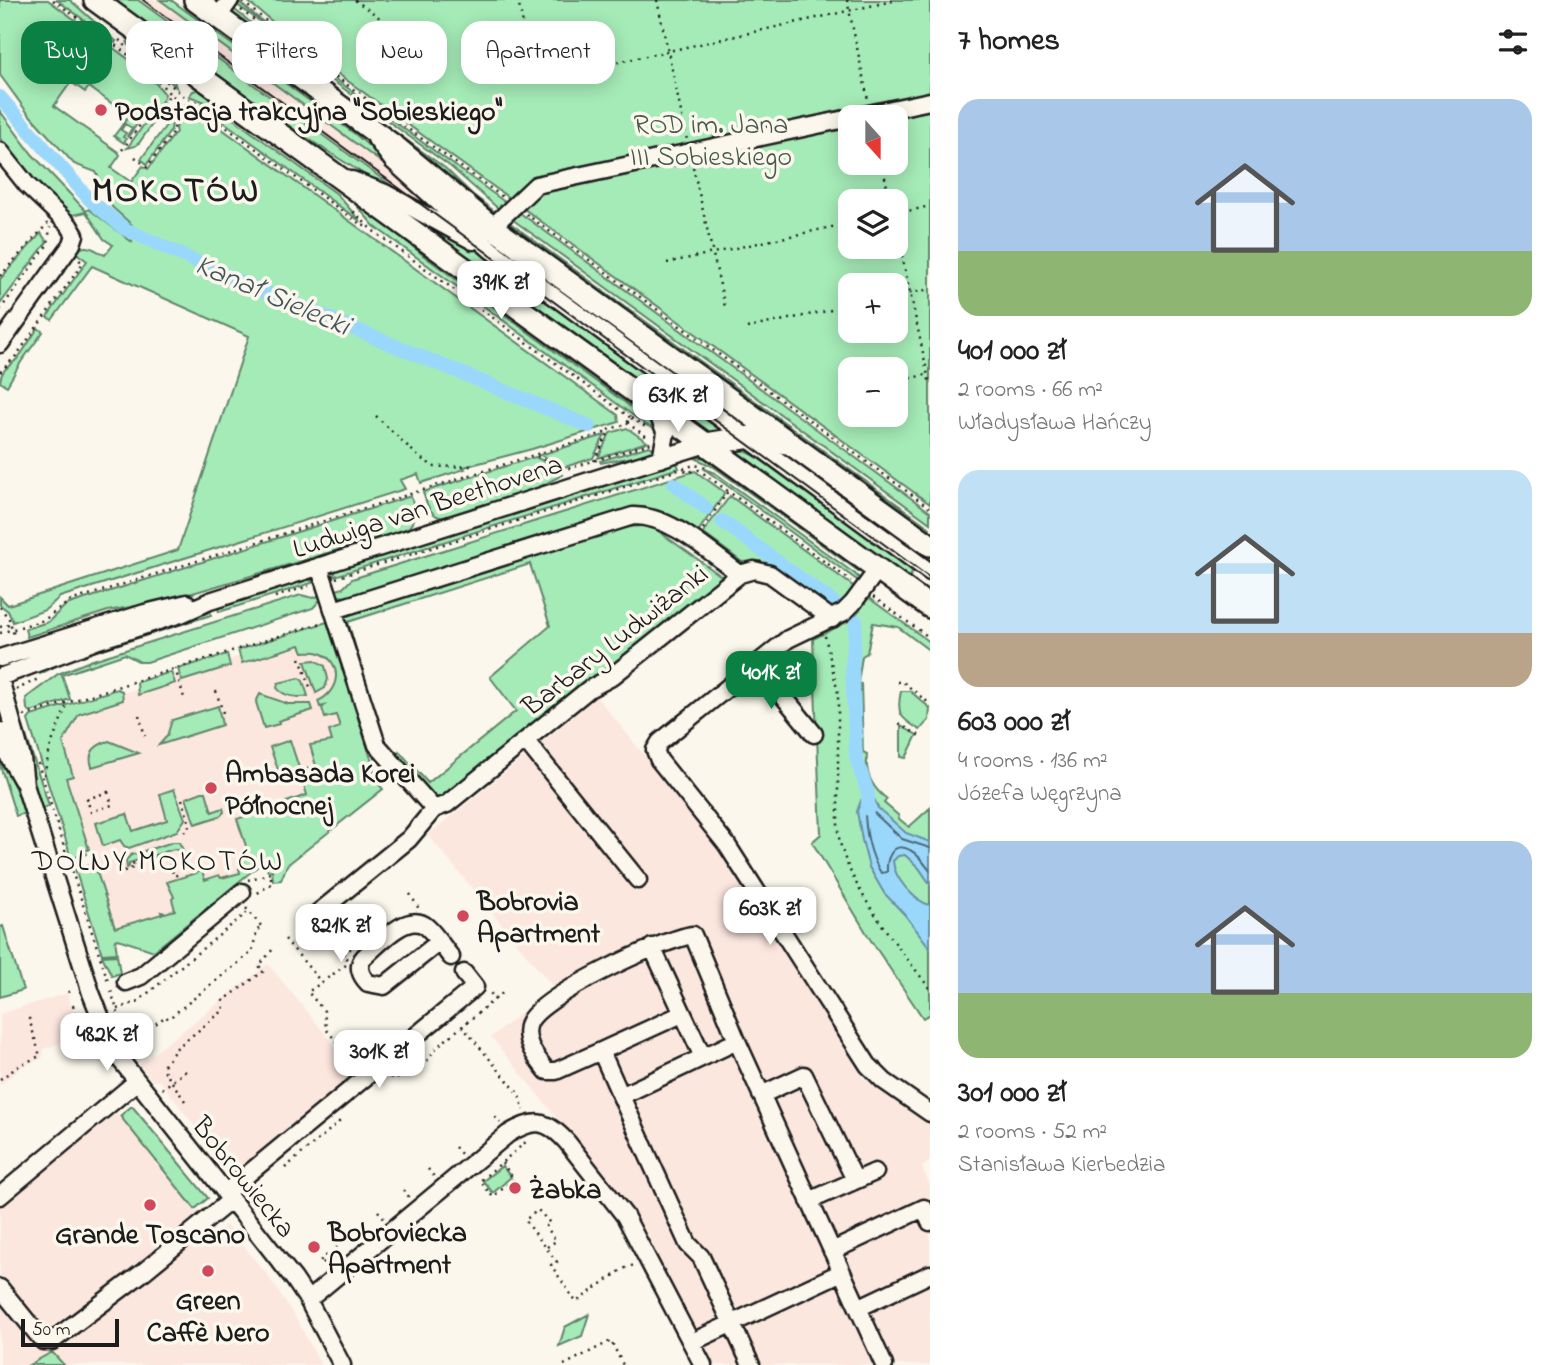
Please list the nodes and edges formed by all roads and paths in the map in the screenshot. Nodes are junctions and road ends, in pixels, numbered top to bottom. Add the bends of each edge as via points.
1 (52, 0) edge
2 (95, 0) edge
3 (195, 0) edge
4 (355, 0) edge
5 (518, 0) edge
6 (847, 0) edge
7 (897, 0) edge
8 (229, 5) edge
9 (849, 10) junction
10 (252, 21) edge
11 (384, 21) edge
12 (170, 94) junction
13 (930, 101) edge
14 (184, 105) junction
15 (869, 105) edge
16 (908, 106) edge
17 (838, 121) edge
18 (364, 123) junction
19 (122, 150) dead end
20 (0, 151) edge
21 (135, 158) dead end
22 (329, 171) junction
23 (347, 202) dead end
24 (514, 206) junction
25 (930, 206) edge
26 (908, 211) edge
27 (838, 226) edge
28 (492, 227) junction
29 (372, 230) junction
30 (491, 250) junction
31 (73, 255) dead end
32 (903, 259) edge
33 (667, 263) dead end
34 (0, 276) edge
35 (930, 289) edge
36 (910, 293) junction
37 (838, 309) edge
38 (0, 310) edge
39 (747, 328) dead end
40 (0, 344) edge
41 (0, 372) edge
42 (929, 374) edge
43 (908, 378) edge
44 (930, 385) edge
45 (654, 406) junction
46 (376, 416) dead end
47 (631, 418) junction
48 (627, 423) junction
49 (610, 429) junction
50 (653, 431) dead end
51 (746, 437) junction
52 (654, 442) junction
53 (706, 444) junction
54 (791, 444) junction
55 (660, 452) junction
56 (537, 456) dead end
57 (594, 461) junction
58 (694, 465) dead end
59 (474, 469) dead end
60 (685, 470) dead end
61 (728, 491) junction
62 (930, 508) edge
63 (695, 542) junction
64 (930, 545) edge
65 (320, 566) junction
66 (878, 569) junction
67 (930, 572) edge
68 (740, 574) junction
69 (331, 579) dead end
70 (856, 584) dead end
71 (868, 592) dead end
72 (210, 601) junction
73 (0, 607) edge
74 (930, 607) edge
75 (334, 610) junction
76 (828, 621) junction
77 (9, 625) dead end
78 (0, 627) edge
79 (13, 630) junction
80 (0, 633) edge
81 (930, 638) edge
82 (16, 642) dead end
83 (0, 658) edge
84 (300, 658) dead end
85 (757, 664) junction
86 (175, 668) dead end
87 (0, 678) edge
88 (897, 681) dead end
89 (129, 683) dead end
90 (311, 690) dead end
91 (216, 691) dead end
92 (185, 701) dead end
93 (68, 702) junction
94 (930, 704) edge
95 (139, 715) dead end
96 (224, 716) dead end
97 (25, 722) dead end
98 (899, 723) dead end
99 (0, 731) edge
100 (814, 734) dead end
101 (145, 736) dead end
102 (922, 737) dead end
103 (526, 741) junction
104 (36, 755) dead end
105 (43, 778) junction
106 (25, 785) junction
107 (108, 792) joint
108 (182, 799) dead end
109 (433, 808) junction
110 (184, 832) dead end
111 (156, 856) junction
112 (68, 860) dead end
113 (158, 863) dead end
114 (72, 871) dead end
115 (124, 871) dead end
116 (180, 874) dead end
117 (639, 880) dead end
118 (239, 894) joint
119 (410, 894) dead end
120 (249, 911) junction
121 (421, 916) dead end
122 (308, 921) dead end
123 (285, 939) dead end
124 (439, 942) junction
125 (652, 947) junction
126 (273, 949) dead end
127 (451, 957) dead end
128 (464, 973) dead end
129 (108, 981) dead end
130 (126, 982) dead end
131 (321, 982) dead end
132 (930, 989) edge
133 (111, 991) dead end
134 (503, 993) dead end
135 (495, 999) dead end
136 (74, 1005) dead end
137 (117, 1009) junction
138 (28, 1014) dead end
139 (681, 1014) junction
140 (462, 1026) dead end
141 (85, 1036) dead end
142 (737, 1041) junction
143 (128, 1045) junction
144 (131, 1051) dead end
145 (601, 1051) junction
146 (703, 1057) junction
147 (187, 1070) dead end
148 (0, 1079) edge
149 (136, 1082) junction
150 (172, 1082) junction
151 (166, 1087) dead end
152 (761, 1095) junction
153 (621, 1096) junction
154 (185, 1101) dead end
155 (930, 1113) edge
156 (518, 1114) dead end
157 (533, 1137) dead end
158 (456, 1147) dead end
159 (464, 1157) dead end
160 (502, 1163) junction
161 (428, 1169) dead end
162 (875, 1172) dead end
163 (855, 1180) junction
164 (432, 1185) dead end
165 (403, 1190) dead end
166 (419, 1195) dead end
167 (0, 1196) edge
168 (228, 1197) junction
169 (809, 1201) junction
170 (378, 1211) dead end
171 (387, 1222) dead end
172 (930, 1222) edge
173 (354, 1231) dead end
174 (363, 1241) dead end
175 (337, 1247) dead end
176 (547, 1247) junction
177 (832, 1251) junction
178 (634, 1255) dead end
179 (638, 1265) dead end
180 (324, 1266) dead end
181 (623, 1269) dead end
182 (842, 1272) junction
183 (930, 1274) edge
184 (0, 1288) edge
185 (308, 1300) junction
186 (858, 1308) junction
187 (732, 1323) junction
188 (692, 1342) junction
189 (342, 1365) edge
190 (564, 1365) edge
191 (623, 1365) edge
192 (704, 1365) edge
193 (751, 1365) edge
194 (884, 1365) edge

1 - 12 path via 145,67
2 - 22 main road
3 - 8 main road
4 - 11 path
5 - 9 path via 534,81
6 - 9 path
7 - 9 path
8 - 10 path
8 - 18 main road
8 - 24 path via 317,62
9 - 15 path
12 - 14 path
12 - 19 path via 161,107 149,113
13 - 16 street
14 - 21 path via 175,117 174,131 147,167
14 - 29 path via 212,117
17 - 24 street via 536,185
18 - 28 main road
18 - 30 street via 392,160
20 - 40 street via 75,235
22 - 30 street via 384,193
22 - 45 main road
23 - 29 path
24 - 28 street
24 - 62 path
25 - 26 path
27 - 33 path
28 - 54 main road
29 - 47 path
30 - 51 street
31 - 41 path via 83,263
32 - 36 path
34 - 38 path via 50,221 48,244
35 - 36 path
36 - 42 path
37 - 39 path
42 - 43 path
42 - 44 path
45 - 53 main road
45 - 55 street via 666,433
46 - 59 path via 435,467
47 - 48 path
47 - 50 path
48 - 49 path
48 - 52 path
49 - 57 path
49 - 79 path via 71,601 47,619
51 - 53 main road
51 - 54 main road
51 - 67 street
52 - 55 path
52 - 57 path
53 - 55 street, Ludwiga van Beethovena
53 - 66 main road
54 - 64 main road
55 - 65 street, Ludwiga van Beethovena
56 - 57 path via 564,470
58 - 69 path
60 - 61 path via 699,470
61 - 63 path
61 - 70 path
63 - 68 street
63 - 75 street via 659,519 632,516
65 - 72 street, Ludwiga van Beethovena
65 - 75 street
66 - 74 main road
66 - 76 street via 851,606
68 - 76 street, Barbary Ludwiżanki via 754,570 770,574
68 - 103 street, Barbary Ludwiżanki
71 - 81 path
72 - 83 street, Ludwiga van Beethovena via 145,612
72 - 87 street, Ludwiga van Beethovena
73 - 79 path
75 - 109 street via 377,744
76 - 85 street via 788,639
76 - 132 path via 838,693 841,849 858,887
77 - 78 path
79 - 80 path
79 - 82 path
84 - 90 path
85 - 100 street
85 - 155 street via 655,750 727,845 868,1065
86 - 92 path
87 - 106 street, Bobrowiecka
88 - 94 path
89 - 93 path
91 - 96 path
93 - 97 path via 23,714
93 - 105 path
95 - 101 path
98 - 102 path
99 - 106 street, Bobrowiecka
103 - 109 street, Barbary Ludwiżanki via 447,804
103 - 117 street
104 - 105 path
105 - 112 path
106 - 149 street, Bobrowiecka via 91,993 111,1045
107 - 107 path via 112,805 91,812 87,799
108 - 110 path via 191,825
109 - 122 street via 409,839
111 - 113 path
111 - 115 path
111 - 116 path via 166,854 174,876
114 - 129 path
118 - 120 path
118 - 130 street via 141,976
119 - 121 path
120 - 137 path via 138,1002
120 - 143 path via 262,927 257,930 252,953
123 - 131 path
124 - 124 street via 424,924 406,923 364,957 360,970 368,983 384,986
124 - 127 street
125 - 139 street
125 - 142 street via 693,935
125 - 145 street via 603,970 530,1020 527,1037 547,1071
126 - 150 path via 259,966 264,971 223,1002 224,1010 174,1050 163,1068
128 - 168 street via 475,987
133 - 137 path
134 - 135 path
136 - 141 path
137 - 143 path
138 - 148 path via 40,1056
139 - 145 street
139 - 146 street
140 - 156 path via 518,1093 524,1111
142 - 146 street
142 - 152 street
143 - 144 path
145 - 153 street
146 - 153 street
147 - 150 path
149 - 167 street
149 - 168 street, Bobrowiecka
150 - 151 path
150 - 154 path
152 - 163 street via 804,1075
152 - 169 street
153 - 187 street via 688,1244 701,1257
157 - 160 path
158 - 159 path
160 - 160 path via 480,1181 494,1196 514,1179
161 - 164 path via 437,1180
162 - 163 street
163 - 169 street
165 - 166 path via 412,1201
168 - 184 street via 142,1273 52,1341 43,1341
168 - 185 street, Bobrowiecka
169 - 177 street
170 - 171 path
172 - 177 street via 924,1209
173 - 174 path
175 - 180 path via 320,1261 322,1264 340,1253
176 - 176 path via 525,1220 538,1210 550,1223 546,1226 556,1241
176 - 181 path via 557,1262 551,1265 576,1302
177 - 182 street
178 - 179 path
182 - 186 street
182 - 187 street
183 - 186 street
185 - 188 street via 508,1134 540,1123 556,1130 618,1206
185 - 189 street, Bobrowiecka
186 - 194 street
187 - 188 street
187 - 193 street
188 - 192 street
190 - 191 path via 611,1341

